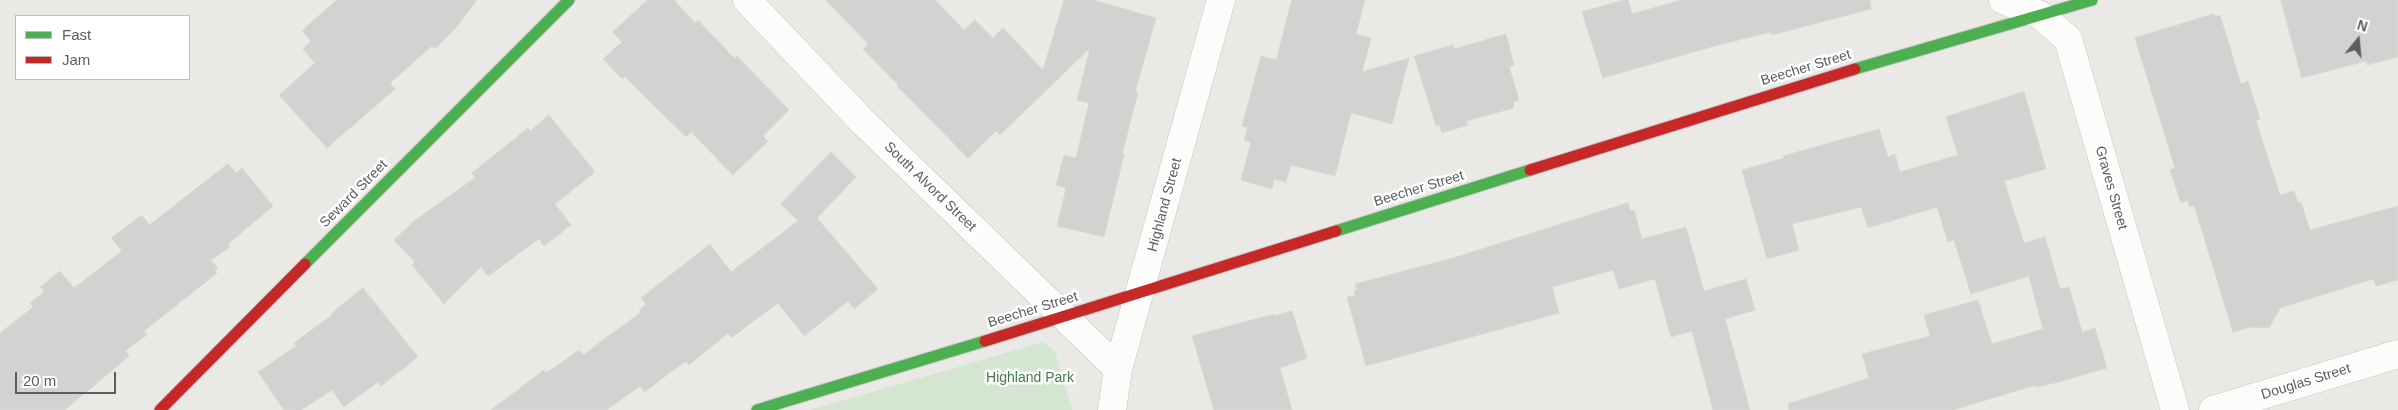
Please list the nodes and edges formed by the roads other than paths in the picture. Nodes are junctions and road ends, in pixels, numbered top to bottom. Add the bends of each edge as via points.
1 (569, 0) edge
2 (747, 0) edge
3 (1221, 0) edge
4 (2003, 0) edge
5 (2092, 0) edge
6 (2040, 15) junction
7 (1141, 292) junction
8 (1063, 316) junction
9 (2398, 354) edge
10 (1118, 369) junction
11 (160, 410) edge
12 (757, 410) edge
13 (1112, 410) edge
14 (2175, 410) edge
15 (2213, 410) edge

1 - 11 street, Seward Street
2 - 8 street, South Alvord Street via 862,121
3 - 7 street, Highland Street
4 - 6 street, Graves Street
5 - 6 street, Beecher Street
6 - 7 street, Beecher Street via 1780,91
6 - 14 street, Graves Street via 2068,39
7 - 8 street, Beecher Street
7 - 10 street, Highland Street
8 - 10 street, South Alvord Street
8 - 12 street, Beecher Street
9 - 15 street, Douglas Street
10 - 13 street, Highland Street

